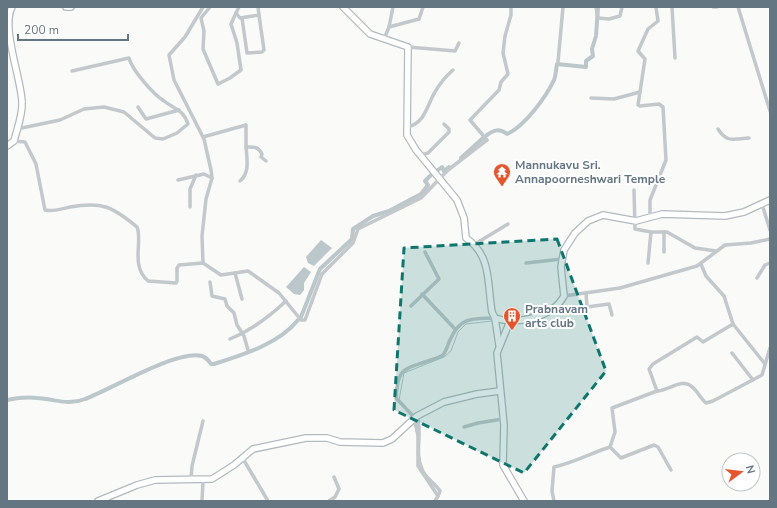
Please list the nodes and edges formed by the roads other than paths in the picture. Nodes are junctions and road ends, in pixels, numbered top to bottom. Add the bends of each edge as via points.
1 (12, 7) edge
2 (66, 7) edge
3 (71, 7) edge
4 (203, 7) edge
5 (210, 7) edge
6 (239, 7) edge
7 (258, 7) edge
8 (393, 7) edge
9 (423, 7) edge
10 (511, 7) edge
11 (563, 7) edge
12 (596, 7) edge
13 (622, 7) edge
14 (656, 7) edge
15 (672, 7) edge
16 (713, 7) edge
17 (717, 7) edge
18 (738, 7) edge
19 (344, 8) edge
20 (236, 13) junction
21 (259, 15) junction
22 (242, 18) junction
23 (389, 27) junction
24 (384, 39) junction
25 (459, 43) dead end
26 (408, 47) junction
27 (675, 58) dead end
28 (558, 62) dead end
29 (453, 70) dead end
30 (72, 71) dead end
31 (640, 92) junction
32 (591, 98) dead end
33 (138, 107) dead end
34 (179, 110) junction
35 (770, 111) edge
36 (444, 124) dead end
37 (407, 127) junction
38 (17, 129) junction
39 (718, 129) dead end
40 (203, 137) junction
41 (749, 138) dead end
42 (14, 141) junction
43 (7, 146) edge
44 (246, 147) junction
45 (421, 155) junction
46 (266, 161) dead end
47 (196, 175) junction
48 (438, 177) junction
49 (212, 178) junction
50 (178, 180) dead end
51 (240, 181) dead end
52 (634, 190) dead end
53 (770, 200) edge
54 (762, 204) junction
55 (190, 206) dead end
56 (650, 217) junction
57 (636, 221) junction
58 (508, 224) dead end
59 (770, 230) edge
60 (651, 232) junction
61 (664, 232) junction
62 (770, 239) edge
63 (475, 244) junction
64 (716, 251) junction
65 (425, 252) dead end
66 (664, 252) dead end
67 (562, 259) junction
68 (203, 263) junction
69 (648, 263) dead end
70 (770, 263) edge
71 (526, 264) dead end
72 (701, 264) junction
73 (235, 273) junction
74 (757, 278) dead end
75 (210, 282) dead end
76 (422, 294) junction
77 (586, 294) junction
78 (564, 296) junction
79 (242, 299) dead end
80 (286, 301) junction
81 (411, 306) dead end
82 (612, 315) dead end
83 (495, 318) junction
84 (510, 321) junction
85 (733, 324) junction
86 (455, 329) junction
87 (242, 334) junction
88 (230, 339) dead end
89 (499, 346) junction
90 (770, 348) edge
91 (248, 350) dead end
92 (732, 353) dead end
93 (766, 364) junction
94 (753, 380) junction
95 (500, 391) junction
96 (657, 391) junction
97 (416, 416) junction
98 (503, 419) junction
99 (203, 421) dead end
100 (464, 427) dead end
101 (610, 446) junction
102 (242, 457) junction
103 (671, 470) dead end
104 (334, 477) dead end
105 (192, 480) junction
106 (203, 481) junction
107 (98, 501) edge
108 (202, 501) edge
109 (268, 501) edge
110 (329, 501) edge
111 (435, 501) edge
112 (524, 501) edge
113 (554, 501) edge

1 - 38 street via 8,13 9,27 22,102
2 - 3 street
4 - 40 street via 185,37 169,55 174,80
5 - 20 street via 201,18 204,49 218,84 241,70 231,24
6 - 20 street
7 - 21 street
8 - 23 street
9 - 23 street via 419,19
10 - 48 street via 503,53 508,74 501,82 499,90 470,120 487,140
11 - 28 street
12 - 13 street via 598,18 609,19 620,16
14 - 31 street via 658,21 648,29 638,51 645,59
15 - 27 street
16 - 17 street
18 - 35 street
19 - 24 street via 370,34
20 - 22 street
21 - 22 street
21 - 22 street via 264,50 262,52 247,52
23 - 24 street
24 - 26 street
25 - 26 street via 454,51
26 - 37 street
29 - 37 street via 439,85 424,117
30 - 34 street via 129,58 130,65 149,86 164,101
31 - 32 street via 614,99
31 - 56 street via 640,106 663,106 666,160 650,200
33 - 34 street via 146,119
34 - 38 street via 188,124 177,134 163,139 155,138 124,112 104,107 84,109 60,120
36 - 45 street via 449,132 428,153
37 - 45 street via 407,135
38 - 42 street
39 - 41 street via 724,138 729,140
40 - 44 street via 246,125
40 - 49 street
42 - 43 street
42 - 68 street via 25,142 35,159 45,210 84,204 102,205 118,211 137,227 139,260 143,275 148,281 176,283 179,265
44 - 46 street via 260,149 261,157
44 - 51 street via 247,171
45 - 48 street
47 - 49 street via 204,174
47 - 50 street
47 - 55 street via 190,189
48 - 63 street via 457,200 464,218 466,238
48 - 80 street via 421,198 358,228 354,243 322,274 305,320 301,320
49 - 68 street via 206,199 202,236
52 - 57 street
53 - 54 street
54 - 56 street via 744,212 725,216 662,214
54 - 59 street
56 - 57 street
57 - 60 street via 635,229
57 - 67 street via 603,216 588,221 566,246
58 - 63 street
60 - 61 street
60 - 69 street
61 - 64 street via 695,248
61 - 66 street
62 - 64 street via 731,244
63 - 83 street via 483,255
64 - 72 street
65 - 76 street via 439,279
67 - 71 street
67 - 78 street
68 - 73 street via 221,275
70 - 74 street via 765,265
72 - 77 street via 620,288
72 - 85 street via 706,276 724,296
73 - 79 street
73 - 80 street via 248,271
75 - 87 street via 212,296 225,299 226,306 234,313
76 - 81 street
76 - 86 street
77 - 78 street
77 - 82 street via 587,307 609,304
78 - 84 street via 557,306 543,313 519,321
80 - 87 street via 269,317
83 - 84 street
83 - 86 street via 469,320
83 - 89 street
84 - 89 street
85 - 93 street
85 - 96 street via 703,342 697,337 653,364 649,369
86 - 97 street via 441,356 404,370 398,378 396,398
87 - 88 street
87 - 91 street
89 - 95 street
90 - 93 street
92 - 94 street
93 - 94 street via 764,373
94 - 96 street via 706,403 687,383
95 - 97 street via 444,402
95 - 98 street
96 - 101 street via 612,408 615,432
97 - 102 street via 392,439 383,443 306,438 253,449
97 - 111 street via 422,470 440,491
98 - 100 street
98 - 112 street via 503,465
99 - 105 street via 192,466
101 - 103 street via 621,458 654,445 658,447
101 - 113 street via 572,463 554,467
102 - 106 street via 212,479
102 - 109 street
104 - 110 street via 339,490
105 - 106 street
105 - 107 street via 155,480
106 - 108 street

